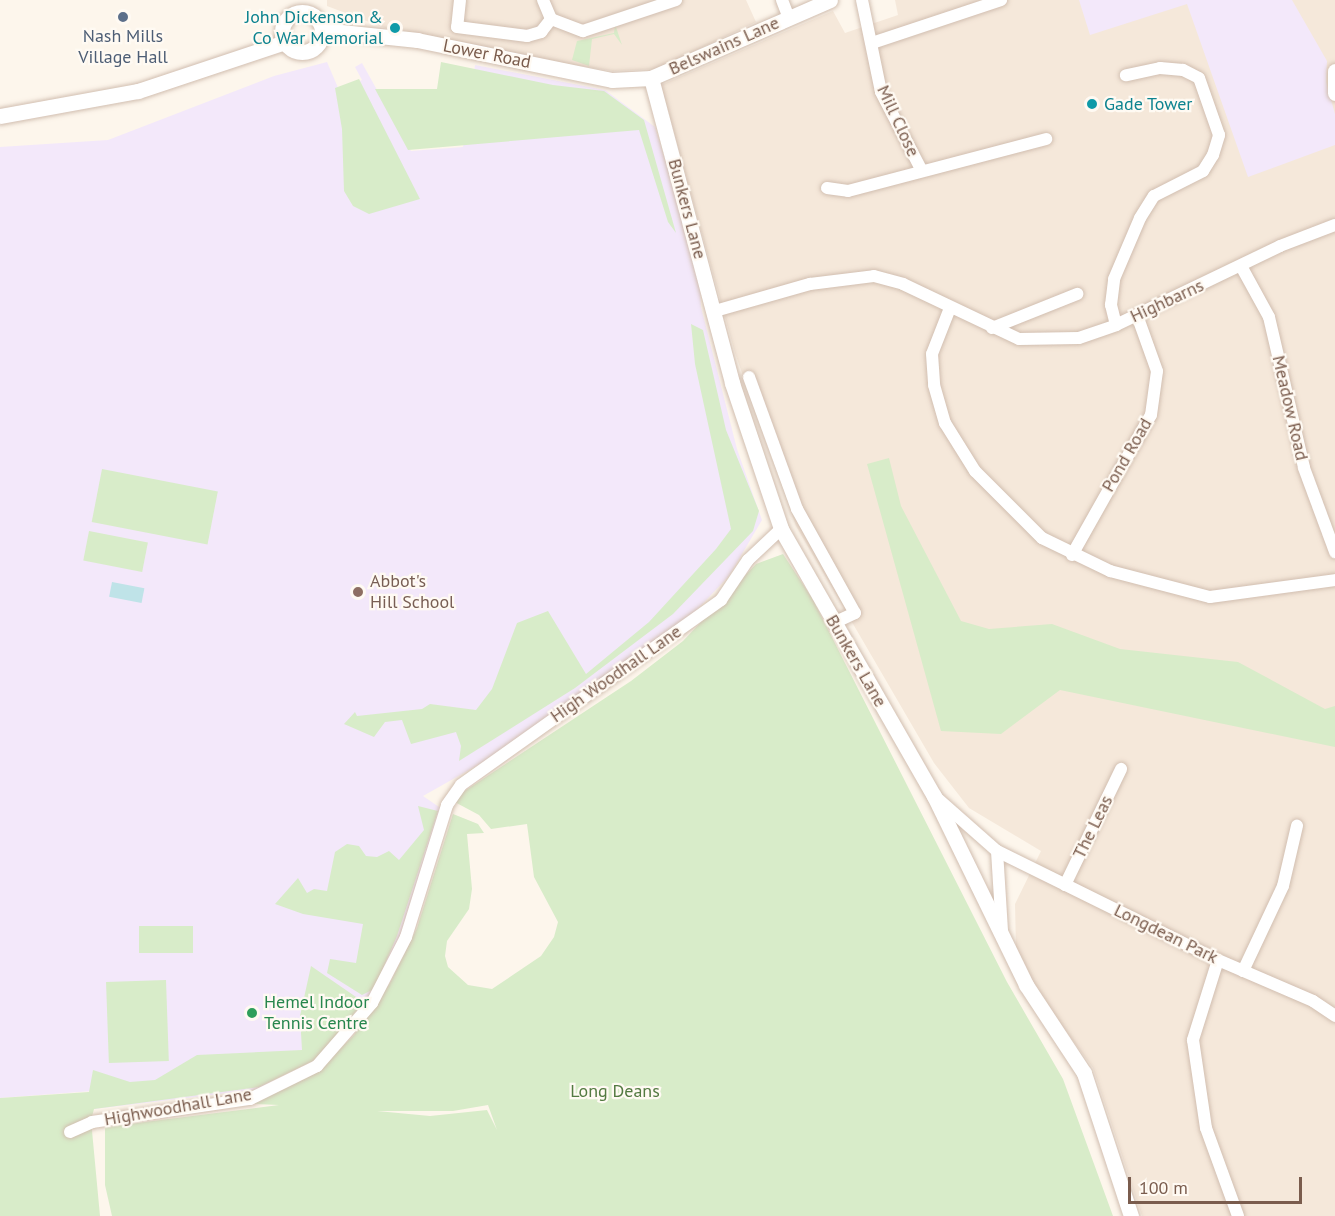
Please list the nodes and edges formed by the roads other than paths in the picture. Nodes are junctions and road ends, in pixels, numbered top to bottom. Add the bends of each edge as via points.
1 (460, 0) edge
2 (543, 0) edge
3 (676, 0) edge
4 (782, 0) edge
5 (830, 0) edge
6 (862, 0) edge
7 (1001, 0) edge
8 (298, 6) edge
9 (789, 18) junction
10 (551, 19) junction
11 (322, 30) junction
12 (285, 42) junction
13 (872, 44) junction
14 (1335, 71) edge
15 (1126, 75) dead end
16 (651, 78) junction
17 (1335, 93) edge
18 (0, 116) edge
19 (1046, 139) dead end
20 (922, 171) junction
21 (827, 188) dead end
22 (1335, 225) edge
23 (1241, 266) junction
24 (1077, 294) dead end
25 (950, 308) junction
26 (715, 311) junction
27 (1137, 315) junction
28 (1116, 325) junction
29 (992, 328) junction
30 (749, 377) dead end
31 (782, 529) junction
32 (1335, 552) edge
33 (1072, 555) junction
34 (1335, 580) edge
35 (834, 623) junction
36 (1121, 769) dead end
37 (934, 796) junction
38 (446, 812) joint
39 (1297, 825) dead end
40 (997, 851) junction
41 (1065, 885) junction
42 (1002, 936) junction
43 (1218, 960) junction
44 (1242, 971) junction
45 (1335, 1016) edge
46 (70, 1132) dead end
47 (1131, 1216) edge
48 (1238, 1216) edge

1 - 10 street via 457,27 527,36 541,32
2 - 10 street
3 - 10 street via 583,31
4 - 9 street
5 - 9 street, Belswains Lane
6 - 13 street, Mill Close
7 - 13 street
8 - 11 street via 314,16
8 - 12 street via 283,27
9 - 16 street, Belswains Lane
11 - 12 street via 319,44 308,51 297,51
11 - 16 street, Lower Road via 417,40 612,80
12 - 18 street via 138,91
13 - 20 street, Mill Close via 881,92
14 - 17 street
15 - 28 street via 1160,68 1183,70 1199,78 1219,135 1203,171 1154,196 1140,218 1114,279 1112,305
16 - 26 street, Bunkers Lane
19 - 20 street, Mill Close
20 - 21 street, Mill Close via 848,191
22 - 23 street, Highbarns
23 - 27 street, Highbarns
23 - 32 street, Meadow Road via 1269,316 1304,468
24 - 29 street
25 - 26 street, Highbarns via 903,284 874,276 810,284
25 - 29 street, Highbarns
25 - 33 street via 932,354 934,385 945,423 975,471 1005,505 1042,538
26 - 31 street, Bunkers Lane via 732,383
27 - 28 street, Highbarns
27 - 33 street, Pond Road via 1157,371 1151,415
28 - 29 street, Highbarns via 1079,338 1019,339
30 - 35 street via 797,509 855,613
31 - 35 street, Bunkers Lane
31 - 38 street, High Woodhall Lane via 748,560 721,600 460,785
33 - 34 street via 1110,571 1210,597
35 - 37 street, Bunkers Lane
36 - 41 street, The Leas
37 - 40 street, Longdean Park
37 - 42 street, Bunkers Lane
38 - 46 street, Highwoodhall Lane via 406,937 372,1003 317,1066 250,1099 92,1122
39 - 44 street via 1283,886
40 - 41 street, Longdean Park
40 - 42 street
41 - 43 street, Longdean Park
42 - 47 street, Bunkers Lane via 1026,985 1084,1073
43 - 44 street, Longdean Park
43 - 48 street via 1193,1040 1206,1128
44 - 45 street, Longdean Park via 1313,1001

